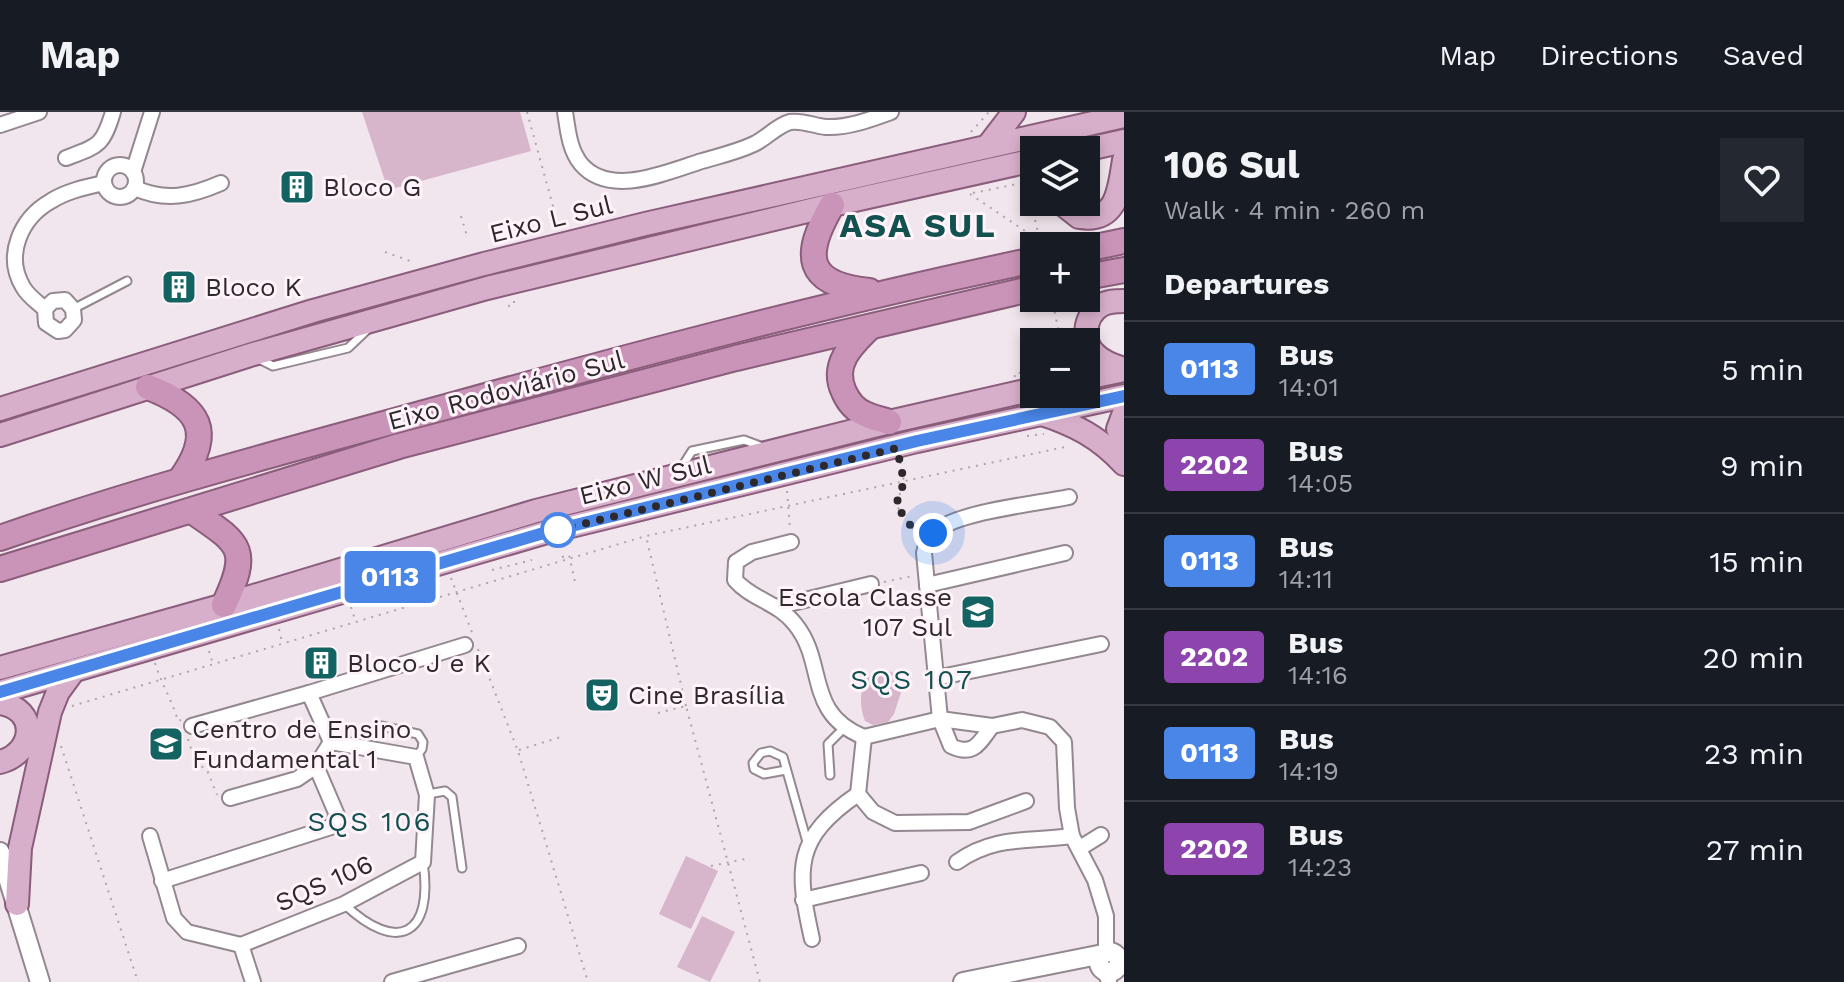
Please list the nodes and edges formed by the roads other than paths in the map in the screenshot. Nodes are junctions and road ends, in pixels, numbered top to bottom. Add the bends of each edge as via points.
1 (39, 112) edge
2 (113, 112) edge
3 (152, 112) edge
4 (565, 112) edge
5 (891, 112) edge
6 (1014, 112) edge
7 (1066, 112) edge
8 (1124, 116) edge
9 (1091, 122) junction
10 (0, 125) edge
11 (1124, 141) edge
12 (988, 146) junction
13 (1100, 146) edge
14 (66, 158) dead end
15 (1124, 160) edge
16 (1020, 163) edge
17 (133, 172) junction
18 (104, 183) junction
19 (221, 183) dead end
20 (135, 188) junction
21 (832, 205) junction
22 (1100, 215) edge
23 (1078, 216) edge
24 (1099, 216) edge
25 (1124, 241) edge
26 (1100, 246) edge
27 (1020, 255) edge
28 (1124, 270) edge
29 (1100, 274) edge
30 (127, 281) dead end
31 (883, 293) junction
32 (1020, 300) edge
33 (1124, 301) edge
34 (45, 309) junction
35 (73, 309) junction
36 (871, 326) junction
37 (1124, 369) edge
38 (1100, 375) edge
39 (148, 387) junction
40 (1020, 392) edge
41 (1124, 396) edge
42 (3, 407) edge
43 (1038, 413) junction
44 (1124, 413) edge
45 (889, 422) junction
46 (0, 435) edge
47 (1124, 444) edge
48 (1124, 464) edge
49 (180, 480) junction
50 (1069, 497) dead end
51 (192, 511) junction
52 (48, 521) junction
53 (0, 526) edge
54 (0, 538) edge
55 (791, 542) road end
56 (1065, 553) dead end
57 (27, 561) junction
58 (0, 569) edge
59 (0, 576) edge
60 (926, 579) junction
61 (871, 584) road end
62 (224, 605) junction
63 (776, 607) junction
64 (473, 643) road end
65 (1101, 644) dead end
66 (0, 668) edge
67 (74, 670) junction
68 (936, 678) junction
69 (0, 692) edge
70 (309, 693) junction
71 (0, 703) edge
72 (940, 719) junction
73 (192, 726) dead end
74 (381, 726) dead end
75 (992, 726) junction
76 (845, 727) junction
77 (864, 737) junction
78 (331, 742) junction
79 (416, 757) junction
80 (0, 762) edge
81 (316, 766) junction
82 (786, 770) junction
83 (830, 775) dead end
84 (858, 794) junction
85 (427, 795) junction
86 (230, 798) dead end
87 (1026, 801) dead end
88 (969, 822) junction
89 (1101, 835) dead end
90 (150, 836) dead end
91 (1076, 842) junction
92 (808, 844) junction
93 (975, 849) junction
94 (0, 852) edge
95 (423, 862) junction
96 (957, 862) dead end
97 (462, 868) dead end
98 (921, 873) dead end
99 (0, 881) edge
100 (162, 881) junction
101 (803, 900) junction
102 (17, 904) junction
103 (344, 904) junction
104 (812, 939) dead end
105 (241, 945) junction
106 (518, 946) dead end
107 (1112, 966) edge
108 (40, 982) edge
109 (253, 982) edge
110 (392, 982) edge
111 (963, 982) edge

1 - 10 street
2 - 14 street via 98,146
3 - 17 street
4 - 5 street via 572,151 582,166 613,180 645,179 727,154 791,122 835,126
6 - 12 main road
7 - 9 main road
8 - 9 main road, Eixo L Sul
9 - 12 main road, Eixo L Sul
11 - 13 main road
12 - 42 main road, Eixo L Sul via 564,244 313,311
15 - 22 main road via 1116,200
16 - 21 main road, Eixo L Sul
17 - 18 street via 111,168
17 - 20 street
18 - 20 street via 114,196
18 - 34 street via 52,200 18,236 14,260 21,284
19 - 20 street via 178,197
21 - 31 highway via 814,243 819,272 844,288
21 - 39 main road, Eixo L Sul via 487,288
23 - 24 main road
25 - 26 highway
27 - 31 highway, Eixo Rodoviário Sul
28 - 29 highway
30 - 35 lane
31 - 49 highway, Eixo Rodoviário Sul
32 - 36 highway, Eixo Rodoviário Sul
33 - 37 main road via 1099,306 1086,329 1095,355
34 - 35 street via 59,299
34 - 35 street via 46,323 58,331 71,326
36 - 45 highway via 844,355 841,386 863,414
36 - 51 highway, Eixo Rodoviário Sul via 399,446
37 - 38 main road
39 - 46 main road, Eixo L Sul
39 - 49 highway via 178,401 196,422 199,449
40 - 45 main road, Eixo W Sul
41 - 43 main road, Eixo W Sul
43 - 48 main road via 1087,431
43 - 67 main road, Eixo W Sul via 547,532
44 - 47 main road via 1118,429
45 - 62 main road, Eixo W Sul via 536,511
49 - 52 highway, Eixo Rodoviário Sul
50 - 60 street via 971,517 933,533 924,553
51 - 57 highway, Eixo Rodoviário Sul
51 - 62 highway via 230,537 241,558
52 - 53 highway
52 - 54 highway, Eixo Rodoviário Sul
55 - 63 street via 742,555 733,570 742,588
56 - 60 street
57 - 58 highway, Eixo Rodoviário Sul
57 - 59 highway
60 - 68 street
61 - 63 street
62 - 66 main road, Eixo W Sul
63 - 76 street via 797,625 819,689
64 - 70 street
65 - 68 street
67 - 69 main road, Eixo W Sul
67 - 102 main road via 50,712 20,848
68 - 72 street
70 - 73 street
70 - 78 street
71 - 80 main road via 18,709 28,728 19,753
72 - 75 street
72 - 75 street via 951,746 963,752
72 - 77 street
74 - 79 lane via 418,734 423,742
75 - 91 street via 1034,722 1050,727 1064,742 1067,808
76 - 77 street
76 - 83 lane via 828,744
77 - 84 street
78 - 79 street
78 - 81 street
79 - 85 street
81 - 86 street via 297,779
81 - 100 street, SQS 106 via 337,815 331,827
82 - 82 lane via 783,757 770,751 754,757 758,772
82 - 92 lane
84 - 88 street via 873,812 895,823
84 - 92 street via 831,812
85 - 95 street
85 - 97 lane via 445,791 452,797
87 - 88 street
88 - 93 street
89 - 91 street
90 - 100 street
91 - 93 street via 1008,840
91 - 107 street via 1106,916
92 - 101 street via 800,875
93 - 96 street
94 - 102 street
95 - 103 street, SQS 106
95 - 103 lane via 426,897 413,926 381,931
98 - 101 street
99 - 102 main road
100 - 105 street via 174,918 187,932
101 - 104 street
102 - 108 street
103 - 105 street, SQS 106
105 - 109 street
106 - 110 street
107 - 111 street via 1060,963

